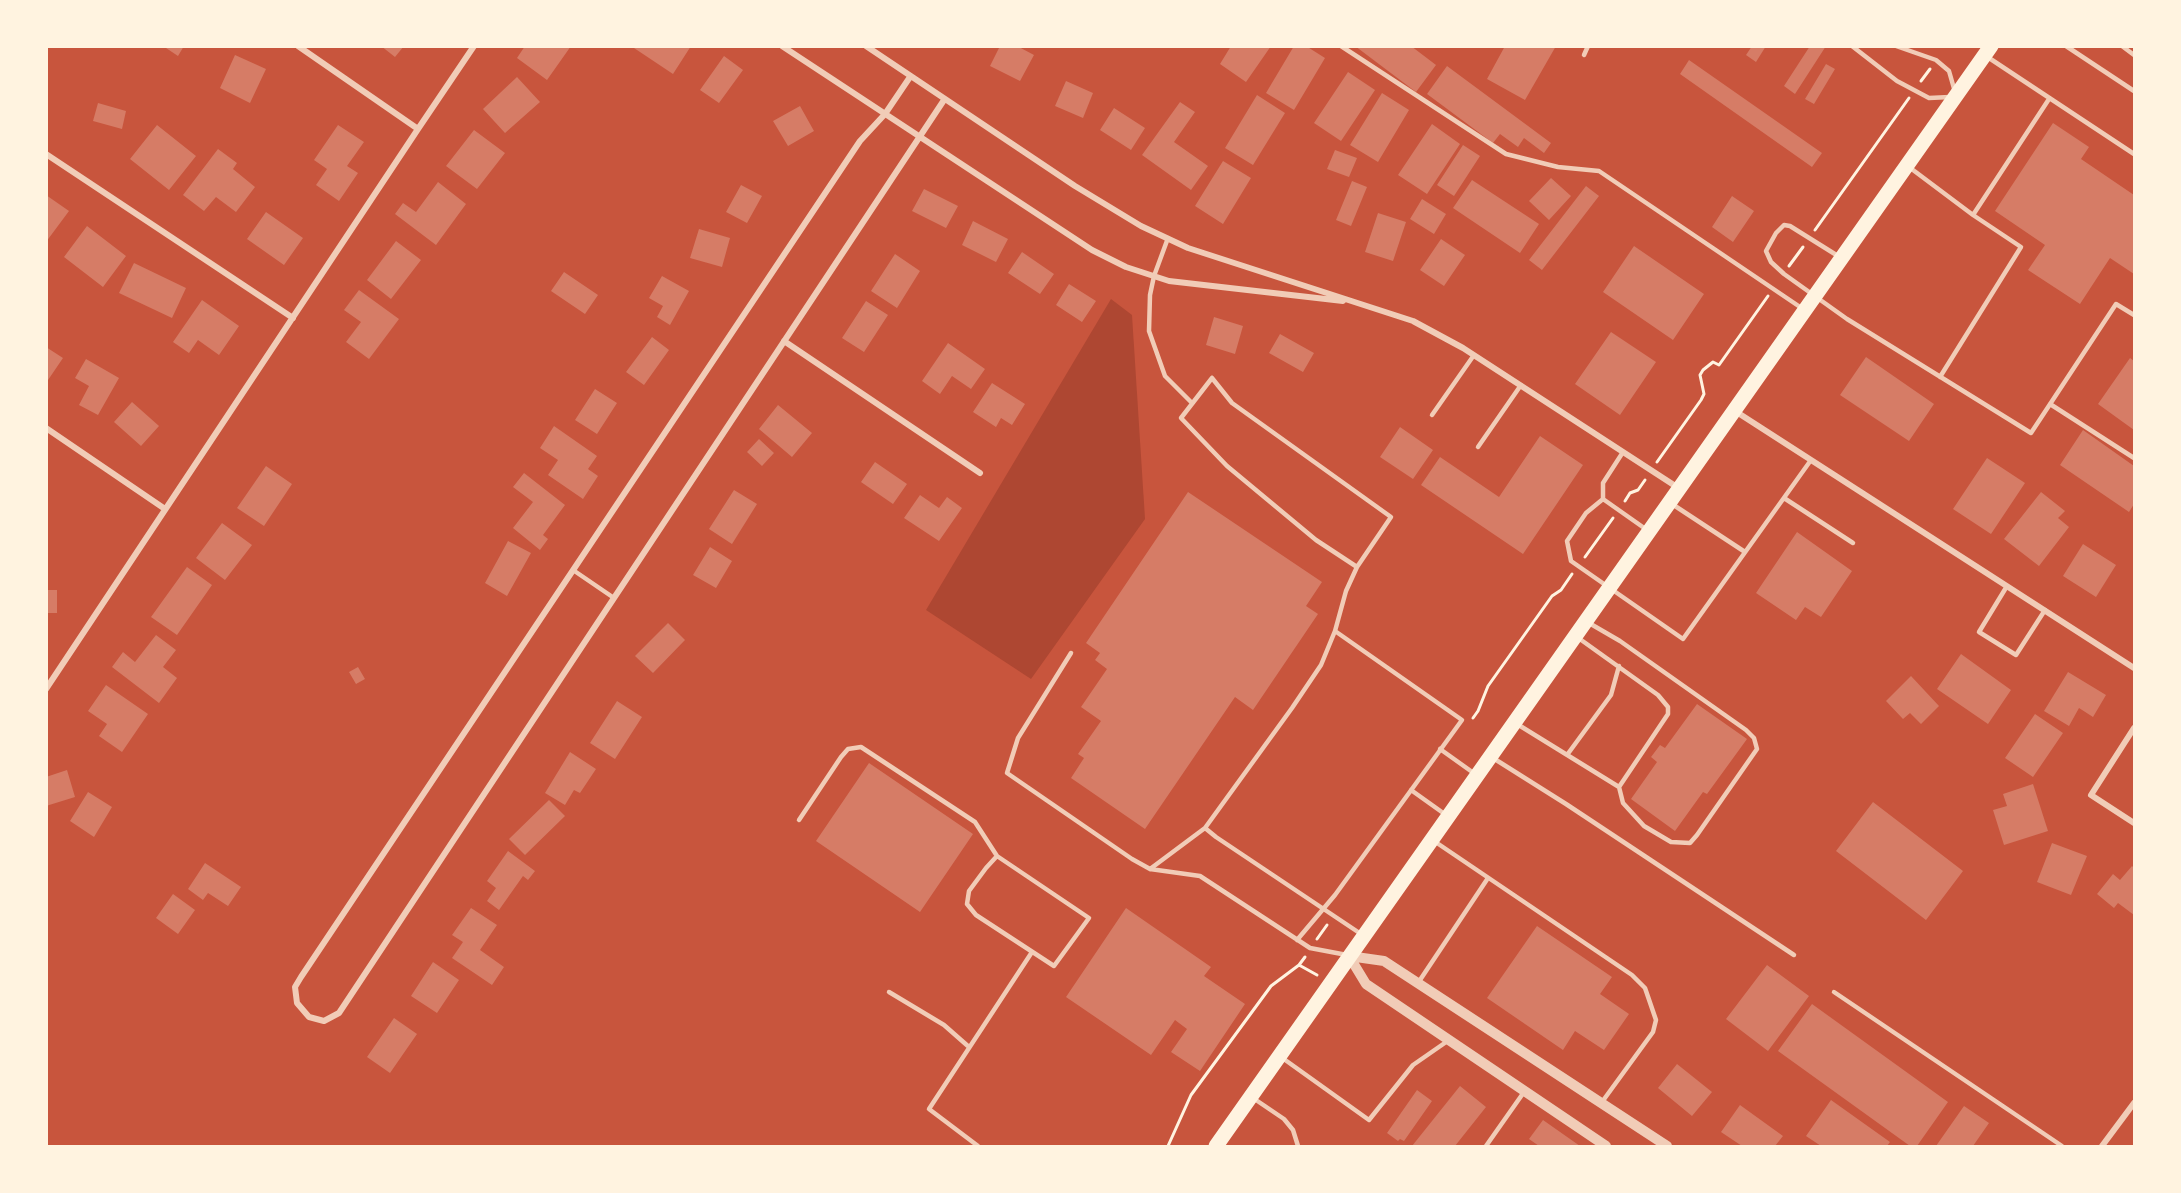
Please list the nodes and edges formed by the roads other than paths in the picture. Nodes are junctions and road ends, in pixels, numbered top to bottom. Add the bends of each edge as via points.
1 (298, 46) edge
2 (474, 46) edge
3 (782, 46) edge
4 (866, 46) edge
5 (1341, 46) edge
6 (1588, 46) edge
7 (1852, 46) edge
8 (1896, 46) edge
9 (2066, 46) edge
10 (2078, 46) edge
11 (2122, 46) edge
12 (2071, 50) junction
13 (1988, 51) edge
14 (1584, 55) dead end
15 (2134, 55) edge
16 (910, 77) junction
17 (2134, 92) edge
18 (1956, 97) junction
19 (2049, 99) junction
20 (944, 100) junction
21 (885, 114) junction
22 (417, 129) junction
23 (920, 137) junction
24 (46, 154) edge
25 (2134, 154) edge
26 (1907, 166) junction
27 (1973, 215) junction
28 (1168, 238) junction
29 (1842, 258) junction
30 (1154, 276) junction
31 (1816, 296) junction
32 (1357, 302) junction
33 (1806, 310) junction
34 (2134, 315) edge
35 (293, 318) junction
36 (784, 341) junction
37 (1474, 355) junction
38 (1940, 377) junction
39 (1521, 385) junction
40 (1192, 403) junction
41 (2050, 404) junction
42 (1735, 411) junction
43 (1432, 415) dead end
44 (46, 428) edge
45 (1478, 447) dead end
46 (1623, 452) junction
47 (2134, 458) edge
48 (1811, 460) junction
49 (980, 473) dead end
50 (1680, 489) junction
51 (1784, 498) junction
52 (1603, 499) junction
53 (1670, 503) junction
54 (165, 509) junction
55 (1650, 532) junction
56 (1853, 543) dead end
57 (1745, 552) junction
58 (1357, 567) junction
59 (573, 570) junction
60 (2007, 586) junction
61 (1610, 588) junction
62 (614, 598) junction
63 (2045, 610) junction
64 (1586, 621) junction
65 (1335, 631) junction
66 (1576, 636) junction
67 (1071, 653) dead end
68 (1619, 666) junction
69 (2134, 668) edge
70 (46, 689) edge
71 (1515, 723) junction
72 (2134, 729) edge
73 (1440, 749) junction
74 (1567, 755) junction
75 (1490, 757) junction
76 (1478, 775) junction
77 (1619, 787) junction
78 (1411, 790) junction
79 (1448, 816) junction
80 (800, 820) dead end
81 (2134, 823) edge
82 (1205, 828) junction
83 (1431, 840) junction
84 (997, 856) junction
85 (1150, 868) junction
86 (1488, 878) junction
87 (1323, 909) junction
88 (1364, 936) junction
89 (1297, 940) junction
90 (1032, 952) junction
91 (1794, 955) dead end
92 (1349, 956) junction
93 (1418, 983) junction
94 (890, 992) dead end
95 (1834, 992) dead end
96 (1449, 1040) junction
97 (969, 1047) junction
98 (1279, 1056) junction
99 (1524, 1091) junction
100 (1251, 1096) junction
101 (1601, 1103) junction
102 (2134, 1103) edge
103 (967, 1140) junction
104 (962, 1146) edge
105 (978, 1146) edge
106 (1216, 1146) edge
107 (1298, 1146) edge
108 (1486, 1146) edge
109 (1606, 1146) edge
110 (1667, 1146) edge
111 (2062, 1146) edge
112 (2102, 1146) edge

1 - 22 street
2 - 22 street
3 - 21 street
4 - 16 street
5 - 33 lane via 1506,154 1599,171
6 - 14 lane
7 - 18 lane via 1897,81 1929,98
8 - 18 lane via 1936,60 1949,71
9 - 12 lane
10 - 12 lane
11 - 15 lane
12 - 17 lane
13 - 18 main road
13 - 19 lane
16 - 20 street
16 - 21 street
18 - 26 main road
19 - 25 lane
19 - 27 lane
20 - 23 street
20 - 28 street via 1076,186
21 - 23 street
21 - 59 street via 860,141
22 - 35 street
23 - 30 street via 1092,250
23 - 36 street
24 - 35 street
26 - 27 lane
26 - 29 main road
27 - 38 lane via 2021,247
28 - 30 lane
28 - 32 street via 1188,248
29 - 31 main road
29 - 31 lane via 1790,226 1784,225 1776,233 1766,251 1767,257
30 - 32 street via 1169,281
30 - 40 lane via 1149,332 1166,376
31 - 33 main road
31 - 38 lane
32 - 37 street via 1413,321
33 - 42 main road
34 - 41 lane via 2116,304
35 - 54 street
36 - 49 street
36 - 62 street
37 - 39 street
37 - 43 lane
38 - 41 lane via 2031,433
39 - 45 lane
39 - 46 street
40 - 58 lane via 1181,418 1227,466 1316,540
40 - 58 lane via 1212,378 1232,403 1391,516
41 - 47 lane
42 - 48 street
42 - 50 main road
44 - 54 street
46 - 50 street
46 - 52 lane via 1604,483
48 - 51 lane
48 - 60 street
50 - 53 main road
51 - 56 lane
51 - 57 lane
52 - 55 lane
52 - 61 lane via 1586,513 1567,541 1571,561
53 - 55 main road
53 - 57 lane
54 - 70 street
55 - 61 main road
57 - 61 lane via 1683,639
58 - 65 lane
59 - 62 lane
59 - 62 street via 295,987 297,1003 309,1017 324,1021 339,1012
60 - 63 street
60 - 63 lane via 1979,632 2016,655
61 - 64 main road
63 - 69 street
64 - 66 main road
64 - 77 lane via 1746,730 1757,749 1689,843 1671,842 1644,826 1623,803
65 - 73 lane via 1462,720
65 - 82 lane via 1321,665
66 - 68 lane
66 - 71 main road
67 - 85 lane via 1018,738 1007,773
68 - 74 lane via 1611,694
68 - 77 lane via 1658,695 1668,707 1668,714
71 - 74 lane
71 - 75 main road
72 - 81 street via 2091,795
73 - 76 lane
73 - 78 lane
74 - 77 lane
75 - 76 main road
75 - 91 lane
76 - 79 main road
78 - 79 lane
78 - 87 lane
79 - 83 main road
80 - 84 lane via 841,757 848,749 861,747 975,822
82 - 85 lane
82 - 87 lane
83 - 86 lane
83 - 88 main road
84 - 90 lane via 969,891 968,904 976,915
84 - 90 lane via 1089,918 1054,966
85 - 89 lane via 1200,876
86 - 93 lane
86 - 101 lane via 1632,975 1645,988 1656,1020 1653,1032
87 - 88 lane
87 - 89 lane
88 - 92 main road
89 - 92 lane via 1311,948
90 - 97 lane
92 - 93 street via 1384,961
92 - 96 street via 1366,984
92 - 98 main road
93 - 101 street
94 - 97 lane via 944,1025
95 - 111 lane
96 - 98 lane via 1413,1065 1369,1120
96 - 99 street
97 - 103 lane via 928,1109
98 - 100 main road
99 - 108 lane
99 - 109 street
100 - 106 main road
100 - 107 lane via 1284,1119
101 - 110 street
102 - 112 street
103 - 104 lane
103 - 105 lane

